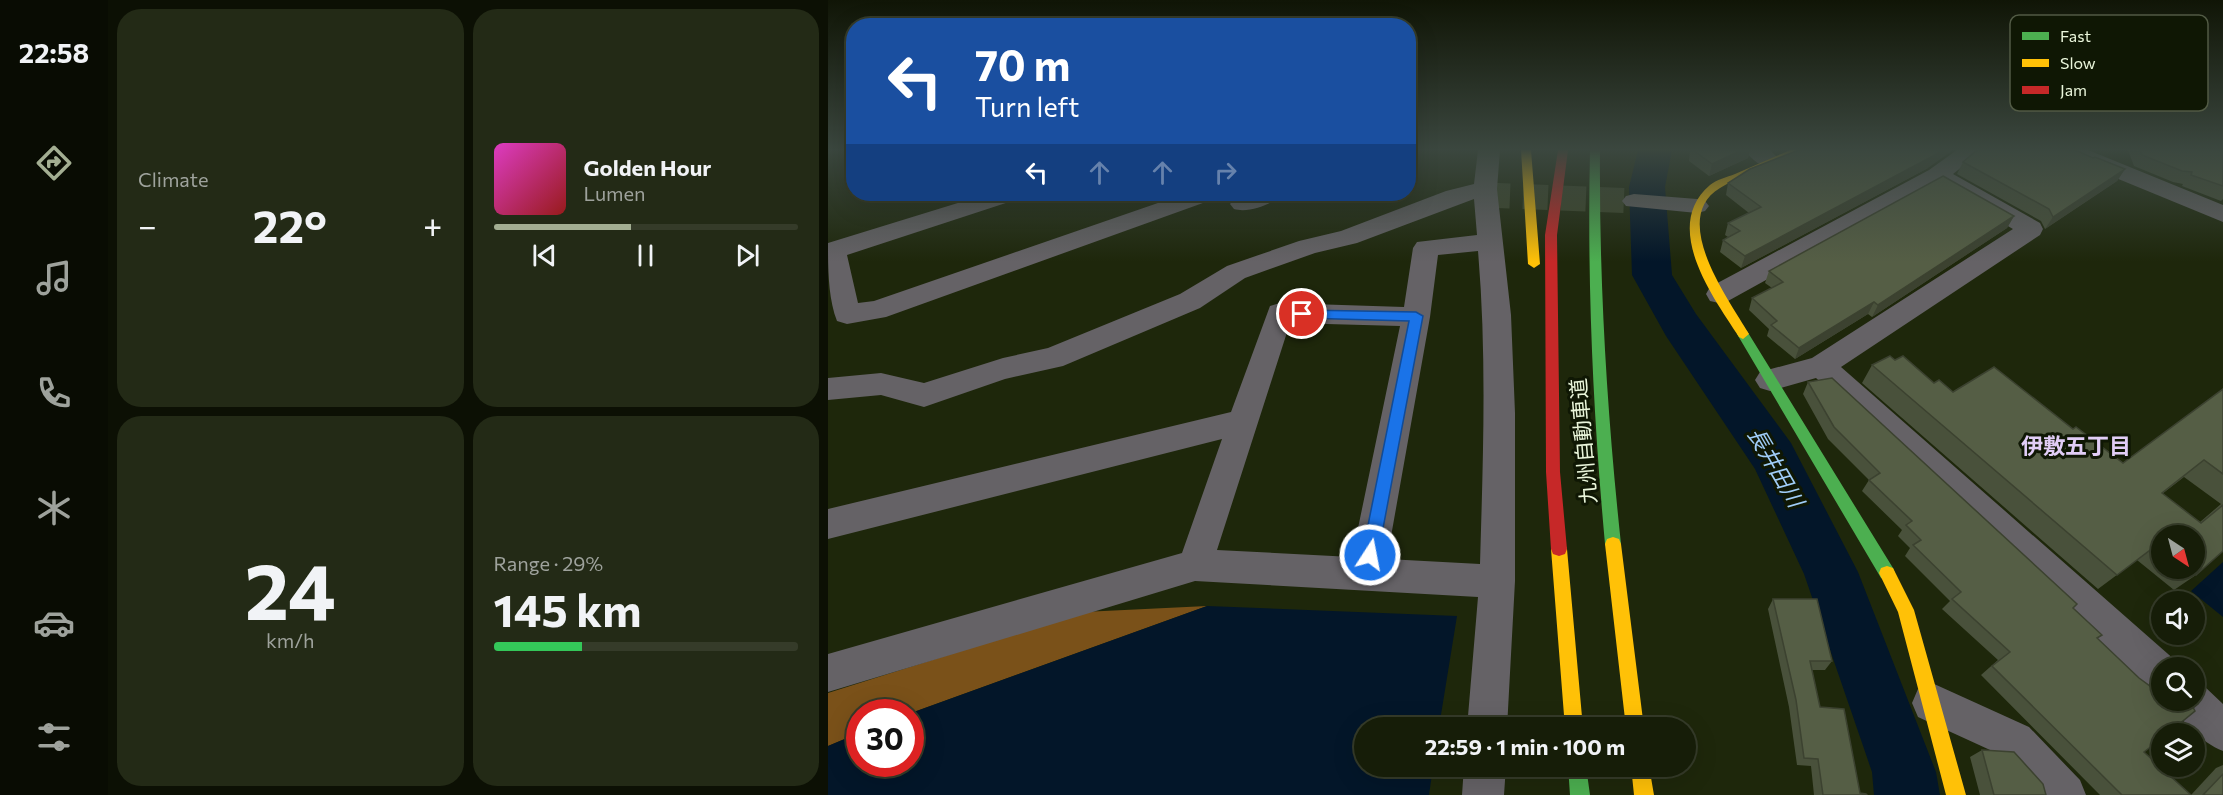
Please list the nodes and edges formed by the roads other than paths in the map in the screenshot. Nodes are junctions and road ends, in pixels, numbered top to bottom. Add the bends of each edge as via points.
1 (1529, 187) edge
2 (1558, 187) edge
3 (1594, 187) edge
4 (1715, 187) edge
5 (1915, 187) edge
6 (1958, 187) edge
7 (2165, 187) edge
8 (1485, 189) joint
9 (988, 201) edge
10 (1186, 201) edge
11 (1250, 201) edge
12 (1636, 201) tunnel mouth
13 (1242, 204) dead end
14 (1688, 205) junction
15 (1608, 213) dead end
16 (2223, 214) edge
17 (1488, 242) junction
18 (830, 251) edge
19 (1536, 276) dead end
20 (1719, 294) junction
21 (1538, 299) dead end
22 (837, 312) edge
23 (1416, 316) junction
24 (1597, 340) junction
25 (1821, 366) junction
26 (1770, 380) junction
27 (828, 388) edge
28 (1244, 421) junction
29 (1553, 472) junction
30 (828, 524) edge
31 (1195, 565) junction
32 (1366, 575) junction
33 (1497, 581) junction
34 (2151, 665) edge
35 (828, 673) edge
36 (1932, 703) junction
37 (2202, 711) edge
38 (1488, 717) edge
39 (1573, 717) edge
40 (1634, 717) edge
41 (2223, 731) edge
42 (1485, 777) edge
43 (1578, 777) edge
44 (1642, 777) edge
45 (1484, 795) edge
46 (1580, 795) edge
47 (1644, 795) edge
48 (1956, 795) edge
49 (2066, 795) edge

1 - 19 main road
2 - 29 main road, 九州自動車道 via 1551,235
3 - 24 main road, 九州自動車道
4 - 14 main road
5 - 20 street
6 - 25 street via 2031,229
7 - 16 street
8 - 17 street
8 - 27 street via 1454,196 1348,237 1236,272 1190,301 1053,358 1003,369 924,395 881,384
9 - 18 street
10 - 22 street via 876,310
11 - 13 street
12 - 14 street
14 - 20 main road via 1700,253
15 - 24 main road
17 - 23 street via 1426,248
17 - 33 street via 1497,315 1500,413
18 - 22 street
20 - 26 main road
21 - 29 main road
23 - 28 street via 1280,313
23 - 32 street
24 - 40 main road, 九州自動車道 via 1616,574
25 - 26 street
25 - 34 street
26 - 36 main road via 1895,586 1906,610
28 - 30 street
28 - 31 street
29 - 39 main road, 九州自動車道
31 - 32 street
31 - 35 street
32 - 33 street
33 - 38 street
36 - 48 main road
36 - 49 street via 2015,741
37 - 41 street
42 - 45 street
43 - 46 main road
44 - 47 main road

